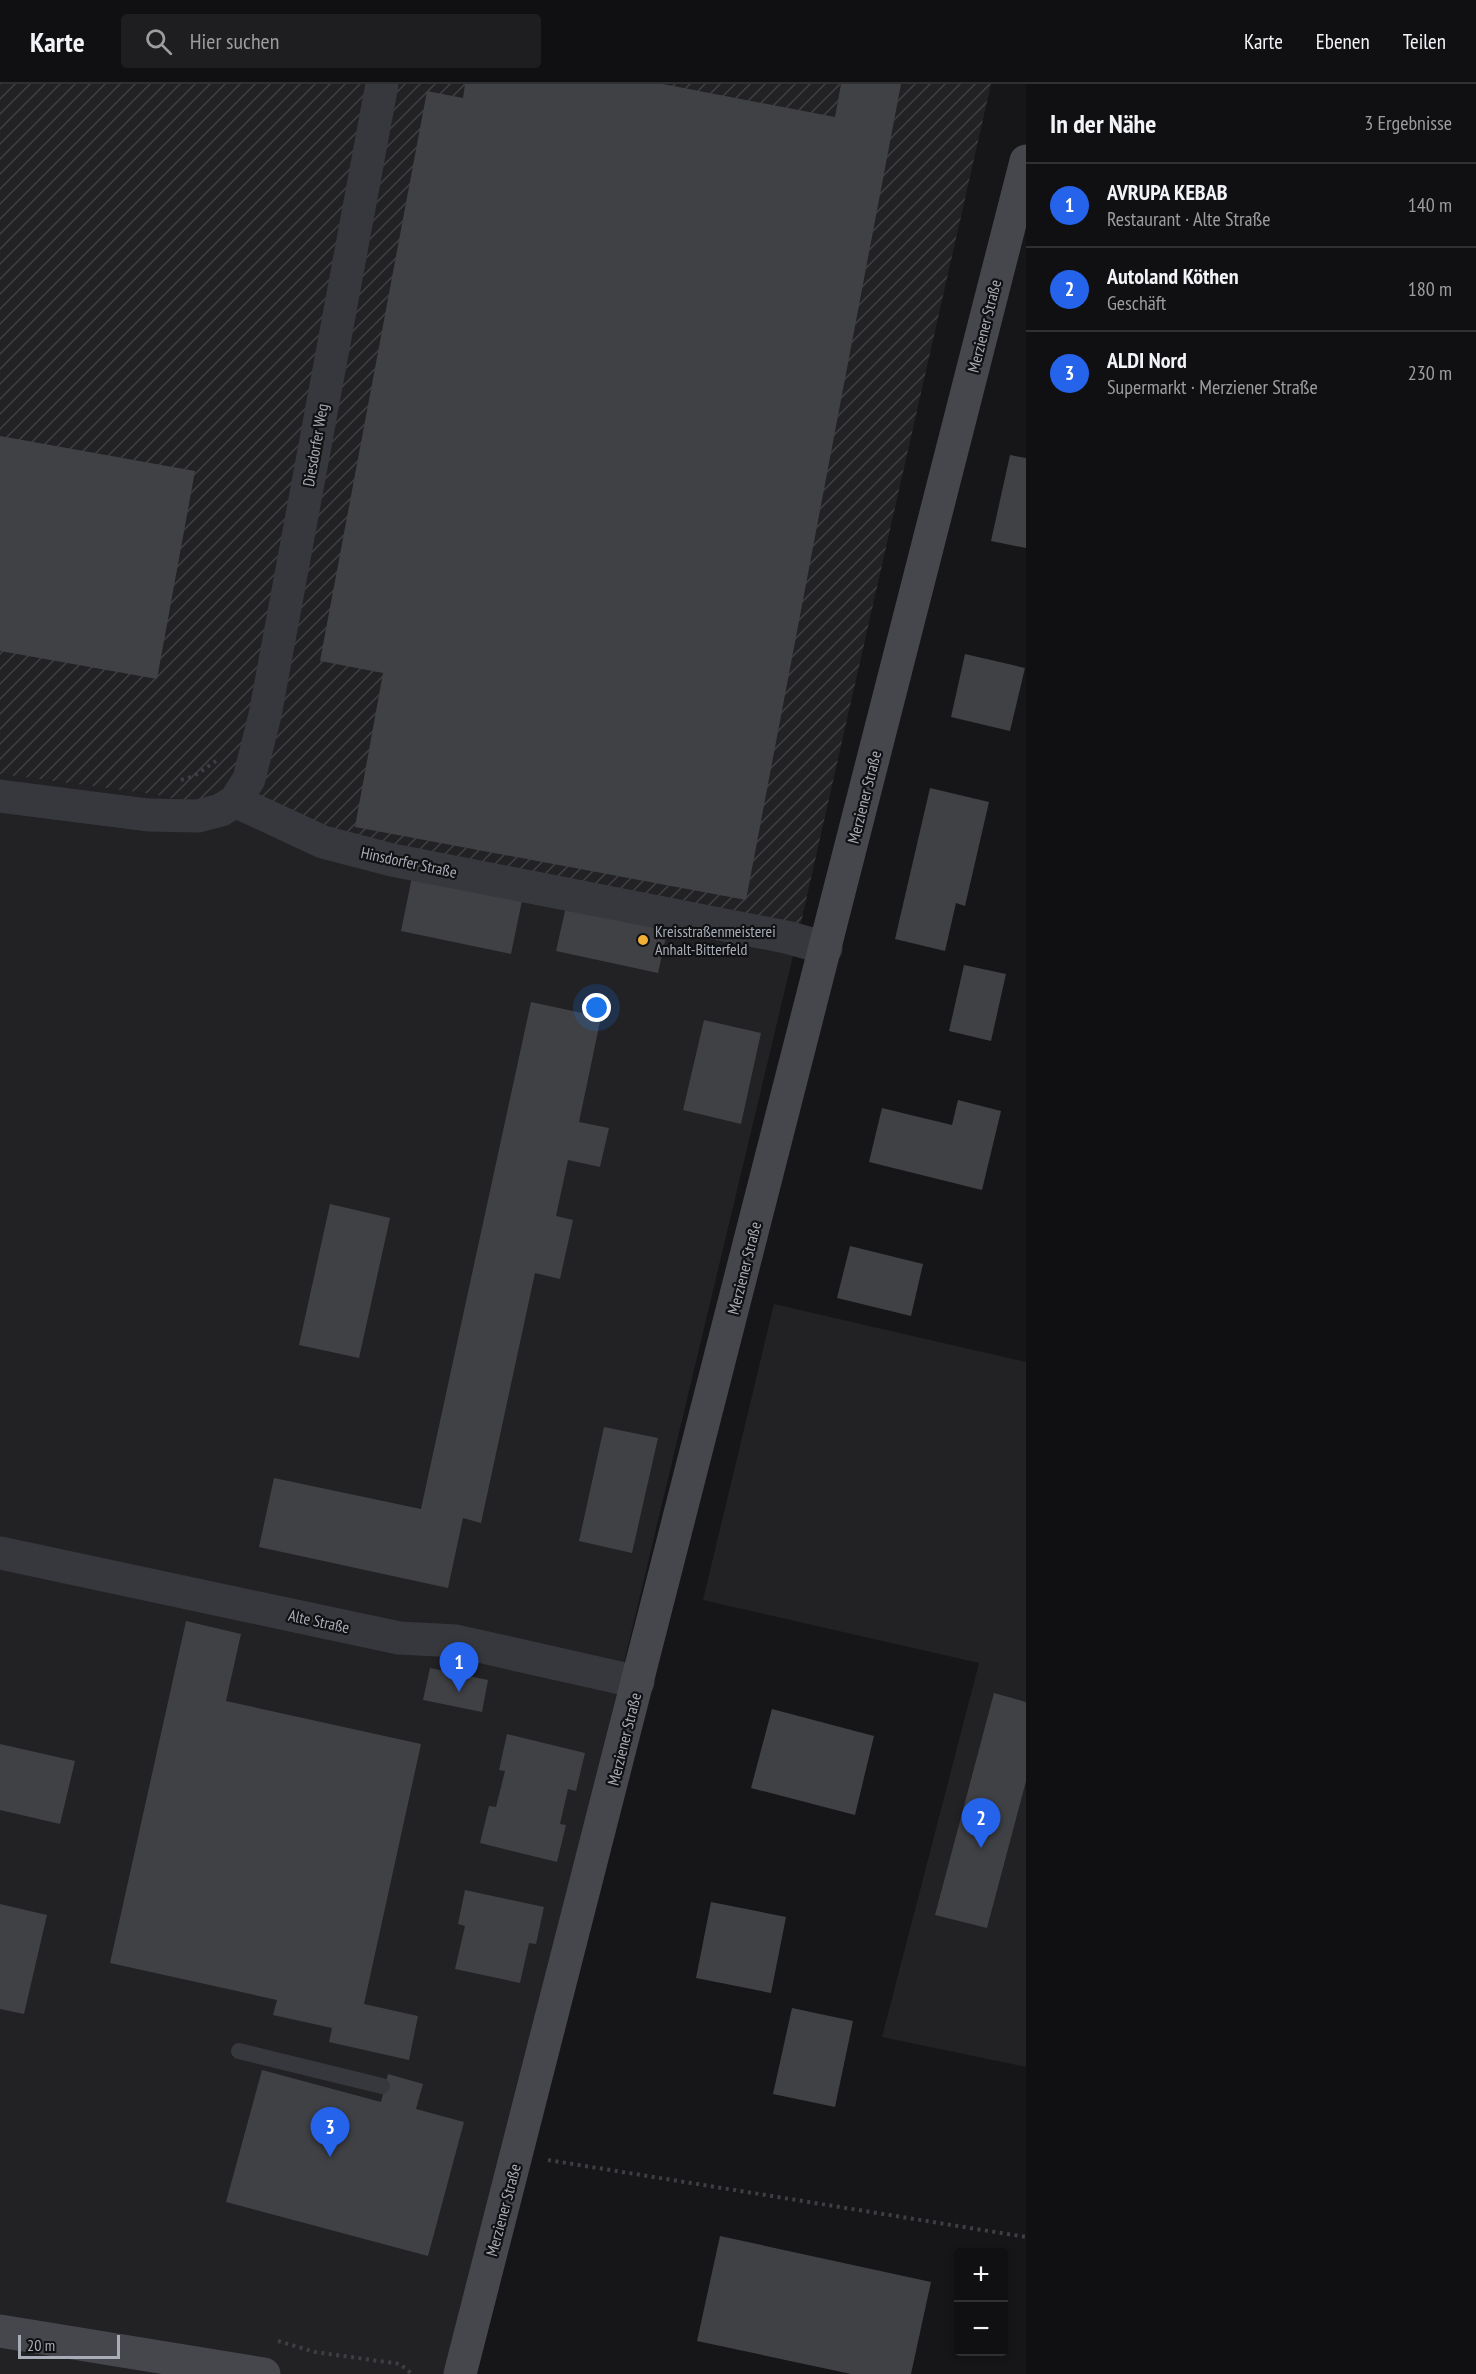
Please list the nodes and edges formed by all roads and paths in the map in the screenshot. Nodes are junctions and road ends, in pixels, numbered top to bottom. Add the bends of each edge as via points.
1 (382, 84) edge
2 (1026, 161) edge
3 (221, 756) dead end
4 (172, 782) dead end
5 (0, 796) edge
6 (235, 801) junction
7 (826, 948) junction
8 (0, 1553) edge
9 (638, 1682) junction
10 (239, 2051) dead end
11 (382, 2086) dead end
12 (518, 2155) junction
13 (1026, 2237) edge
14 (0, 2331) edge
15 (264, 2374) edge
16 (460, 2374) edge

1 - 6 street, Diesdorfer Weg via 265,715 249,779
2 - 7 main road, Merziener Straße
3 - 4 path via 194,776
5 - 6 street via 177,817 221,810
6 - 7 street, Hinsdorfer Straße via 324,842 392,860
7 - 9 main road, Merziener Straße
8 - 9 street, Alte Straße via 399,1638 456,1641
9 - 12 main road, Merziener Straße
10 - 11 lane
12 - 13 path
12 - 16 main road, Merziener Straße
14 - 15 main road

